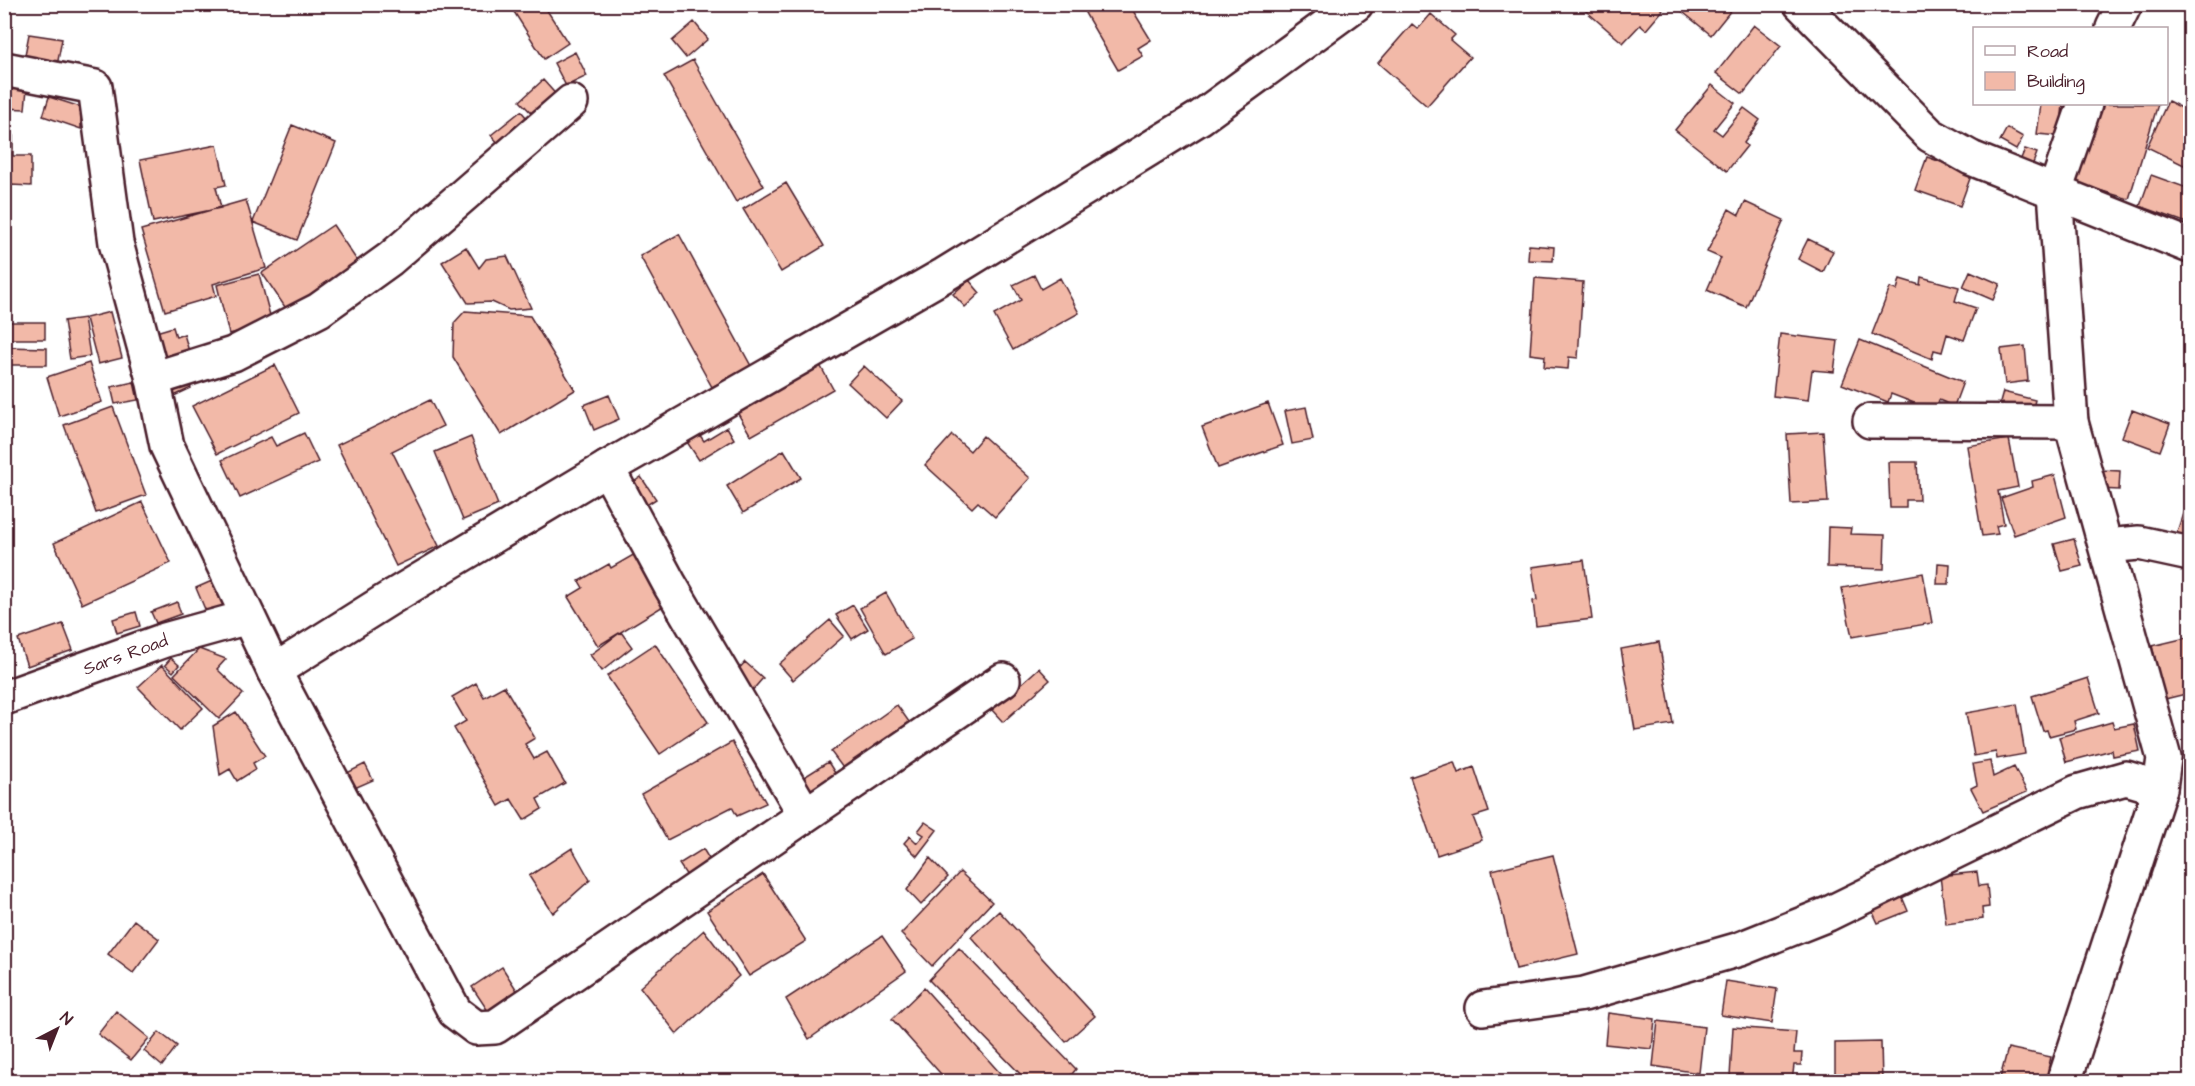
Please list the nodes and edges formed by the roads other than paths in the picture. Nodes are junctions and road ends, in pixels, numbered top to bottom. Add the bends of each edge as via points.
1 (1356, 4) edge
2 (2125, 4) edge
3 (1811, 8) edge
4 (2114, 27) edge
5 (4, 69) edge
6 (571, 102) dead end
7 (2085, 105) edge
8 (2055, 191) junction
9 (2190, 246) edge
10 (153, 379) junction
11 (1870, 421) dead end
12 (2071, 422) junction
13 (607, 468) junction
14 (2106, 546) junction
15 (2190, 554) edge
16 (248, 617) junction
17 (274, 671) junction
18 (1003, 680) dead end
19 (4, 698) edge
20 (2171, 769) edge
21 (806, 814) junction
22 (1483, 1008) dead end
23 (2064, 1082) edge

1 - 13 street via 1192,123 944,275
2 - 4 street
3 - 8 street via 1930,135 1971,158
5 - 10 street via 95,87 116,243
6 - 10 street via 390,258 319,310 233,354
7 - 8 street
8 - 9 street
8 - 12 street
10 - 16 street via 167,446
11 - 12 street
12 - 14 street
13 - 17 street
13 - 21 street via 670,585
14 - 15 street via 2139,543
14 - 20 street
16 - 17 street
16 - 19 street, Sars Road via 165,640
17 - 21 street via 455,1012 476,1028 495,1028
18 - 21 street
20 - 22 street via 2077,792 1828,914 1740,949 1584,994
20 - 23 street

